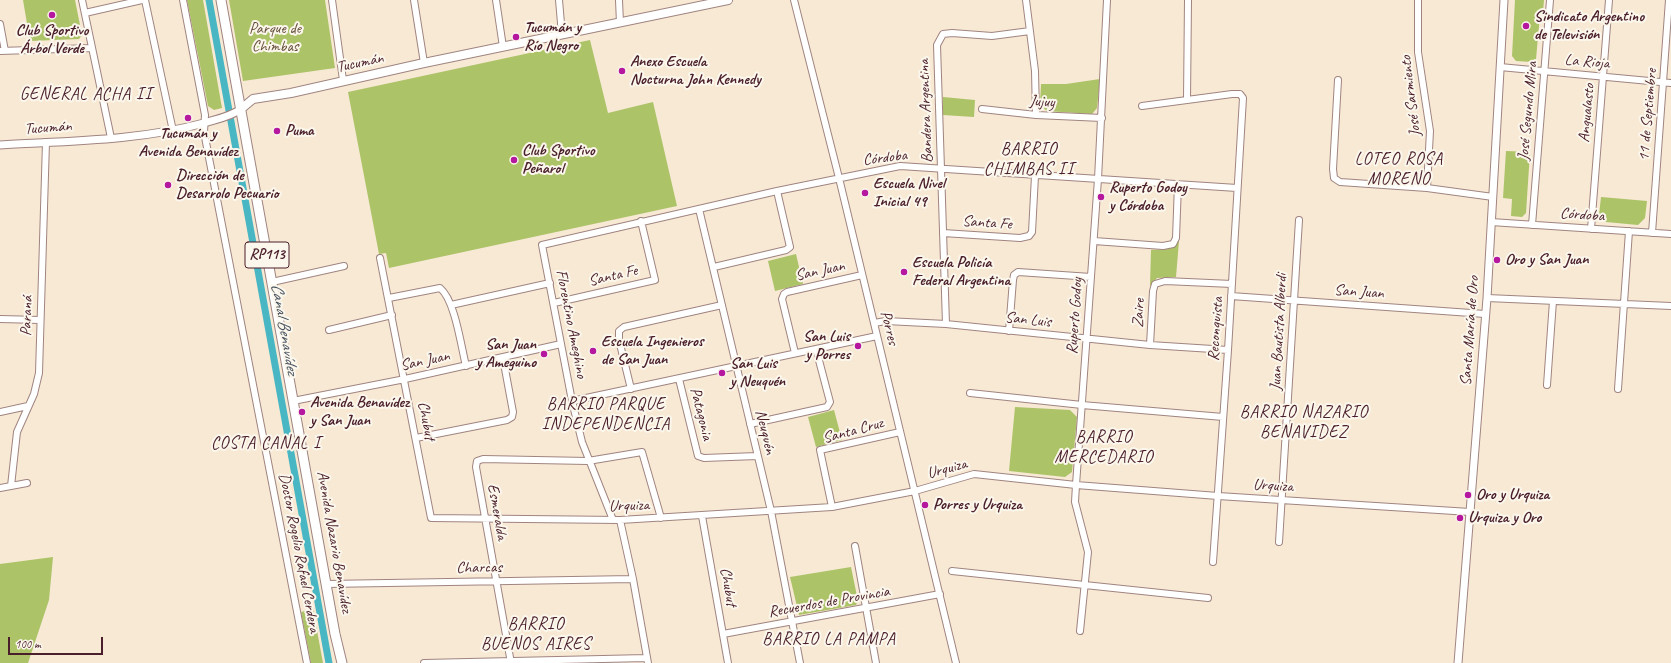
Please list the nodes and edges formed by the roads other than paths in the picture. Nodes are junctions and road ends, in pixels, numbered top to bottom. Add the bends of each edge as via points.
1 (82, 0) edge
2 (142, 0) edge
3 (145, 0) edge
4 (183, 0) edge
5 (222, 0) edge
6 (332, 0) edge
7 (414, 0) edge
8 (496, 0) edge
9 (559, 0) edge
10 (619, 0) edge
11 (728, 0) edge
12 (794, 0) edge
13 (1026, 0) edge
14 (1107, 0) edge
15 (1188, 0) edge
16 (1418, 0) edge
17 (1504, 0) edge
18 (1550, 0) edge
19 (1609, 0) edge
20 (1669, 0) edge
21 (704, 2) edge
22 (85, 13) junction
23 (620, 23) junction
24 (0, 24) edge
25 (1030, 31) junction
26 (562, 35) junction
27 (503, 47) junction
28 (92, 48) junction
29 (3, 51) edge
30 (424, 63) junction
31 (1500, 66) junction
32 (1544, 71) junction
33 (1603, 76) junction
34 (343, 80) junction
35 (1338, 80) dead end
36 (1664, 82) junction
37 (1671, 83) edge
38 (1187, 100) junction
39 (1142, 106) dead end
40 (982, 110) dead end
41 (234, 113) junction
42 (1036, 115) junction
43 (1102, 118) junction
44 (205, 122) junction
45 (173, 131) junction
46 (111, 138) junction
47 (46, 142) junction
48 (0, 145) edge
49 (941, 169) junction
50 (1035, 176) junction
51 (839, 178) junction
52 (1098, 179) junction
53 (1178, 184) junction
54 (1237, 188) junction
55 (1427, 188) junction
56 (777, 191) junction
57 (1492, 197) junction
58 (699, 209) junction
59 (1299, 220) dead end
60 (641, 221) junction
61 (1491, 222) junction
62 (1532, 224) junction
63 (1591, 228) junction
64 (1629, 231) junction
65 (943, 233) junction
66 (1652, 233) junction
67 (1671, 234) edge
68 (1094, 241) junction
69 (542, 245) joint
70 (380, 258) dead end
71 (344, 266) dead end
72 (714, 267) junction
73 (862, 275) junction
74 (1091, 277) junction
75 (272, 282) junction
76 (550, 284) junction
77 (1232, 284) junction
78 (1232, 296) junction
79 (389, 298) junction
80 (1486, 298) junction
81 (1293, 301) junction
82 (1553, 301) junction
83 (554, 303) junction
84 (1624, 304) junction
85 (451, 305) junction
86 (722, 305) junction
87 (1671, 306) edge
88 (1485, 314) junction
89 (392, 315) junction
90 (0, 319) edge
91 (40, 320) junction
92 (874, 323) junction
93 (946, 324) junction
94 (329, 330) dead end
95 (1009, 331) junction
96 (877, 336) junction
97 (1086, 339) junction
98 (561, 344) junction
99 (1150, 345) junction
100 (816, 349) junction
101 (1228, 350) junction
102 (795, 353) junction
103 (503, 358) junction
104 (466, 366) junction
105 (736, 366) junction
106 (405, 379) junction
107 (679, 379) junction
108 (1547, 386) dead end
109 (1618, 388) dead end
110 (631, 389) junction
111 (970, 393) dead end
112 (293, 401) junction
113 (572, 401) junction
114 (1082, 405) junction
115 (28, 406) junction
116 (0, 412) edge
117 (1223, 417) junction
118 (750, 424) junction
119 (900, 432) junction
120 (416, 438) junction
121 (757, 456) junction
122 (590, 460) junction
123 (27, 483) dead end
124 (1076, 485) junction
125 (11, 486) junction
126 (0, 488) edge
127 (915, 491) junction
128 (1218, 496) junction
129 (1282, 499) junction
130 (832, 507) junction
131 (771, 511) junction
132 (1470, 512) junction
133 (702, 516) junction
134 (431, 518) joint
135 (661, 518) junction
136 (485, 519) junction
137 (616, 520) junction
138 (1279, 542) dead end
139 (855, 546) dead end
140 (1213, 562) dead end
141 (952, 571) dead end
142 (633, 579) junction
143 (496, 581) junction
144 (326, 584) junction
145 (1085, 585) junction
146 (940, 594) junction
147 (1208, 598) dead end
148 (867, 608) junction
149 (792, 621) junction
150 (1080, 631) dead end
151 (723, 634) junction
152 (647, 661) edge
153 (510, 662) edge
154 (307, 663) edge
155 (342, 663) edge
156 (424, 663) edge
157 (728, 663) edge
158 (800, 663) edge
159 (876, 663) edge
160 (956, 663) edge
161 (1458, 663) edge

1 - 22 street
2 - 22 street
3 - 45 street
4 - 44 street, Doctor Rogelio Rafael Cerdera
5 - 41 main road, Avenida Nazario Benavídez / RP113
6 - 34 street
7 - 30 street
8 - 27 street
9 - 26 street
10 - 23 street
11 - 21 main road, Tucumán
12 - 51 street, Porres
13 - 25 street
14 - 43 street, Ruperto Godoy
15 - 38 street
16 - 55 street, José Sarmiento via 1418,52 1430,131
17 - 31 street, Santa María de Oro
18 - 32 street, José Segundo Mira
19 - 33 street, Angualasto
20 - 36 street, 11 de Septiembre
21 - 23 main road, Tucumán
22 - 28 street
23 - 26 main road, Tucumán
24 - 29 street
25 - 42 street via 1035,71
25 - 49 street, Bandera Argentina via 992,36 952,32 943,34 939,39 937,45
26 - 27 main road, Tucumán
27 - 30 main road, Tucumán
28 - 29 street
28 - 46 street
30 - 34 main road, Tucumán
31 - 32 street, La Rioja
31 - 57 street, Santa María de Oro
32 - 33 street, La Rioja
32 - 62 street, José Segundo Mira
33 - 36 street, La Rioja
33 - 63 street, Angualasto
34 - 41 main road, Tucumán via 253,99
35 - 55 street via 1334,178 1340,182
36 - 37 street, La Rioja
36 - 66 street, 11 de Septiembre
38 - 39 street
38 - 54 street, Reconquista via 1240,94 1243,98
40 - 42 street, Jujuy
41 - 44 street, Tucumán
41 - 75 main road, Avenida Nazario Benavídez / RP113
42 - 43 street, Jujuy
43 - 52 street, Ruperto Godoy
44 - 45 street, Tucumán
44 - 154 street, Doctor Rogelio Rafael Cerdera via 205,139
45 - 46 street, Tucumán
46 - 47 street, Tucumán
47 - 48 street, Tucumán
47 - 91 street, Paraná
49 - 50 street, Córdoba
49 - 51 street, Córdoba via 900,166
49 - 65 street, Bandera Argentina
50 - 52 street, Córdoba
50 - 65 street, Santa Fe via 1032,232 1029,236 1020,238
51 - 56 street, Córdoba
51 - 73 street, Porres
52 - 53 street, Córdoba
52 - 68 street, Ruperto Godoy
53 - 54 street, Córdoba
53 - 68 street via 1176,238 1173,244 1163,246
54 - 77 street, Reconquista
55 - 57 street
56 - 58 street, Córdoba
56 - 72 street via 790,247
57 - 61 street, Santa María de Oro
58 - 60 street, Córdoba
58 - 72 street, Neuquén
59 - 81 street, Juan Bautista Alberdi
60 - 69 street, Córdoba
60 - 83 street, Santa Fe via 655,280
61 - 62 street, Córdoba
61 - 80 street, Santa María de Oro
62 - 63 street, Córdoba
63 - 64 street, Córdoba
64 - 66 street, Córdoba
64 - 84 street
65 - 93 street, Bandera Argentina
66 - 67 street, Córdoba
68 - 74 street, Ruperto Godoy
69 - 76 street, Florentino Ameghino
70 - 79 street, Chubut
71 - 75 street
72 - 86 street, Neuquén
73 - 92 street, Porres
73 - 102 street, San Juan via 784,294 782,299
74 - 95 street via 1018,272 1012,280
74 - 97 street, Ruperto Godoy
75 - 112 main road, Avenida Nazario Benavídez / RP113
76 - 83 street, Florentino Ameghino
76 - 85 street
77 - 78 street, Reconquista
77 - 99 street, Zaire via 1165,281 1155,284
78 - 81 street, San Juan
78 - 101 street, Reconquista
79 - 85 street via 440,288 446,293
79 - 89 street, Chubut
80 - 82 street
80 - 88 street, Santa María de Oro
81 - 88 street, San Juan
81 - 129 street, Juan Bautista Alberdi
82 - 84 street
82 - 108 street
83 - 98 street, Florentino Ameghino
84 - 87 street
84 - 109 street
85 - 104 street
86 - 105 street, Neuquén
86 - 110 street via 624,327 619,331
88 - 132 street, Santa María de Oro
89 - 94 street
89 - 106 street, Chubut
90 - 91 street
91 - 115 street, Paraná via 39,373
92 - 93 street, San Luis via 886,321
92 - 96 street, Porres
93 - 95 street, San Luis
95 - 97 street, San Luis
96 - 100 street
96 - 119 street, Porres
97 - 99 street, San Luis
97 - 114 street, Ruperto Godoy
98 - 103 street, San Juan
98 - 113 street, Florentino Ameghino
99 - 101 street, San Luis
100 - 102 street
100 - 118 street, Santa Cruz via 829,405
101 - 117 street, Reconquista
102 - 105 street
103 - 104 street, San Juan
103 - 120 street via 512,417
104 - 106 street, San Juan
105 - 107 street
105 - 118 street, Neuquén
106 - 112 street, San Juan
106 - 120 street, Chubut
107 - 110 street
107 - 121 street, Patagonia via 698,456
110 - 113 street
111 - 114 street
112 - 144 main road, Avenida Nazario Benavídez / RP113
113 - 122 street, Florentino Ameghino via 582,442
114 - 117 street
114 - 124 street, Ruperto Godoy
115 - 116 street
115 - 125 street, Paraná via 17,432
117 - 128 street, Reconquista
118 - 121 street, Neuquén
119 - 127 street, Porres
119 - 130 street, Santa Cruz via 820,450
120 - 134 street, Chubut
121 - 131 street, Neuquén
122 - 135 street via 642,452
122 - 136 street, Esmeralda via 477,461
122 - 137 street, Florentino Ameghino
123 - 125 street
124 - 127 street, Urquiza via 974,474
124 - 128 street, Urquiza
124 - 145 street, Ruperto Godoy via 1075,502 1088,552
125 - 126 street
127 - 130 street, Urquiza
127 - 146 street, Porres
128 - 129 street, Urquiza
128 - 140 street, Reconquista
129 - 132 street, Urquiza
129 - 138 street, Juan Bautista Alberdi
130 - 131 street, Urquiza
131 - 133 street, Urquiza
131 - 149 street, Neuquén
132 - 161 street, Santa María de Oro
133 - 135 street, Urquiza
133 - 151 street, Chubut
134 - 136 street, Urquiza
135 - 137 street, Urquiza
136 - 137 street, Urquiza
136 - 143 street, Esmeralda
137 - 142 street, Florentino Ameghino
139 - 148 street
141 - 145 street
142 - 143 street, Charcas
142 - 152 street, Florentino Ameghino
143 - 144 street, Charcas
143 - 153 street, Esmeralda
144 - 155 main road, Avenida Nazario Benavídez / RP113
145 - 147 street
145 - 150 street, Ruperto Godoy
146 - 148 street, Recuerdos de Provincia
146 - 160 street, Porres
148 - 149 street, Recuerdos de Provincia
148 - 159 street
149 - 151 street, Recuerdos de Provincia
149 - 158 street, Neuquén
151 - 157 street, Chubut
152 - 153 street
153 - 156 street

